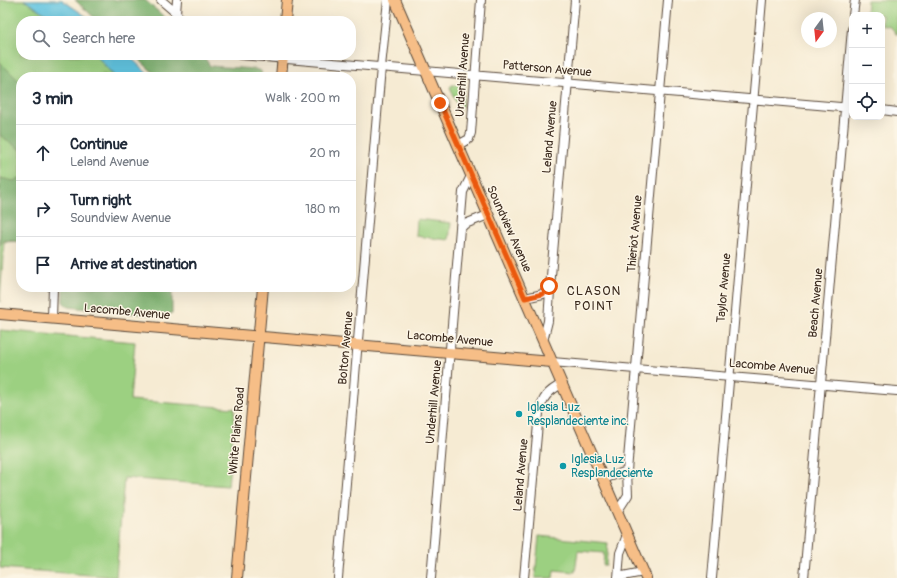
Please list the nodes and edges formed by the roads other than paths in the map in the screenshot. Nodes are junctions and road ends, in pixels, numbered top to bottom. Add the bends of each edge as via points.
1 (161, 0) edge
2 (177, 0) edge
3 (287, 0) edge
4 (388, 0) edge
5 (395, 0) edge
6 (481, 0) edge
7 (575, 0) edge
8 (668, 0) edge
9 (762, 0) edge
10 (854, 0) edge
11 (853, 12) edge
12 (176, 13) junction
13 (178, 16) edge
14 (285, 16) edge
15 (851, 48) edge
16 (282, 60) edge
17 (312, 60) edge
18 (381, 67) junction
19 (425, 71) junction
20 (281, 72) edge
21 (475, 75) junction
22 (567, 83) junction
23 (850, 84) edge
24 (660, 91) junction
25 (753, 99) junction
26 (849, 107) edge
27 (885, 110) edge
28 (897, 112) edge
29 (458, 145) junction
30 (471, 176) junction
31 (488, 214) junction
32 (460, 229) junction
33 (550, 276) junction
34 (53, 292) edge
35 (262, 292) edge
36 (525, 298) junction
37 (0, 314) edge
38 (52, 318) junction
39 (258, 336) junction
40 (543, 341) junction
41 (358, 345) junction
42 (450, 353) junction
43 (552, 362) junction
44 (636, 369) junction
45 (729, 377) junction
46 (562, 384) junction
47 (821, 385) junction
48 (897, 391) edge
49 (627, 471) junction
50 (603, 479) junction
51 (617, 512) junction
52 (627, 535) junction
53 (645, 575) edge
54 (618, 577) edge
55 (237, 578) edge
56 (338, 578) edge
57 (431, 578) edge
58 (524, 578) edge
59 (712, 578) edge
60 (804, 578) edge

1 - 12 street
2 - 12 street
3 - 14 main road
4 - 18 street, Bolton Avenue
5 - 19 main road, Soundview Avenue
6 - 21 street, Underhill Avenue
7 - 22 street, Leland Avenue
8 - 24 street, Thieriot Avenue
9 - 25 street, Taylor Avenue
10 - 11 street
12 - 13 street
15 - 23 street, Beach Avenue
16 - 20 main road
17 - 18 street, Patterson Avenue
18 - 19 street, Patterson Avenue
18 - 41 street, Bolton Avenue
19 - 21 street, Patterson Avenue
19 - 29 main road, Soundview Avenue
21 - 22 street, Patterson Avenue
21 - 29 street, Underhill Avenue via 471,133 469,139
22 - 24 street, Patterson Avenue
22 - 33 street, Leland Avenue
24 - 25 street, Patterson Avenue
24 - 44 street, Thieriot Avenue
25 - 26 street, Patterson Avenue
25 - 45 street, Taylor Avenue
26 - 47 street, Beach Avenue
27 - 28 street
29 - 30 main road, Soundview Avenue
30 - 31 main road, Soundview Avenue
30 - 32 street, Underhill Avenue via 463,192
31 - 32 street via 465,224
31 - 36 main road, Soundview Avenue
32 - 42 street, Underhill Avenue
33 - 36 street, Leland Avenue via 549,286 543,294
33 - 40 street, Leland Avenue via 548,321
34 - 38 street
35 - 39 main road, White Plains Road
36 - 40 main road, Soundview Avenue
37 - 38 main road, Lacombe Avenue
38 - 39 main road, Lacombe Avenue
39 - 41 main road, Lacombe Avenue
39 - 55 main road, White Plains Road
40 - 43 main road, Soundview Avenue
41 - 42 main road, Lacombe Avenue
41 - 56 street, Bolton Avenue
42 - 43 main road, Lacombe Avenue
42 - 57 street, Underhill Avenue
43 - 44 street, Lacombe Avenue
43 - 46 main road, Soundview Avenue
44 - 45 street, Lacombe Avenue
44 - 49 street, Thieriot Avenue
45 - 47 street, Lacombe Avenue
45 - 59 street, Taylor Avenue
46 - 50 main road, Soundview Avenue
46 - 58 street, Leland Avenue via 546,395 539,413
47 - 48 street, Lacombe Avenue
47 - 60 street, Beach Avenue
49 - 50 street
49 - 51 street, Thieriot Avenue via 628,495
50 - 51 main road, Soundview Avenue
51 - 52 main road, Soundview Avenue
52 - 53 main road, Soundview Avenue
52 - 54 street via 620,553
53 - 54 street

